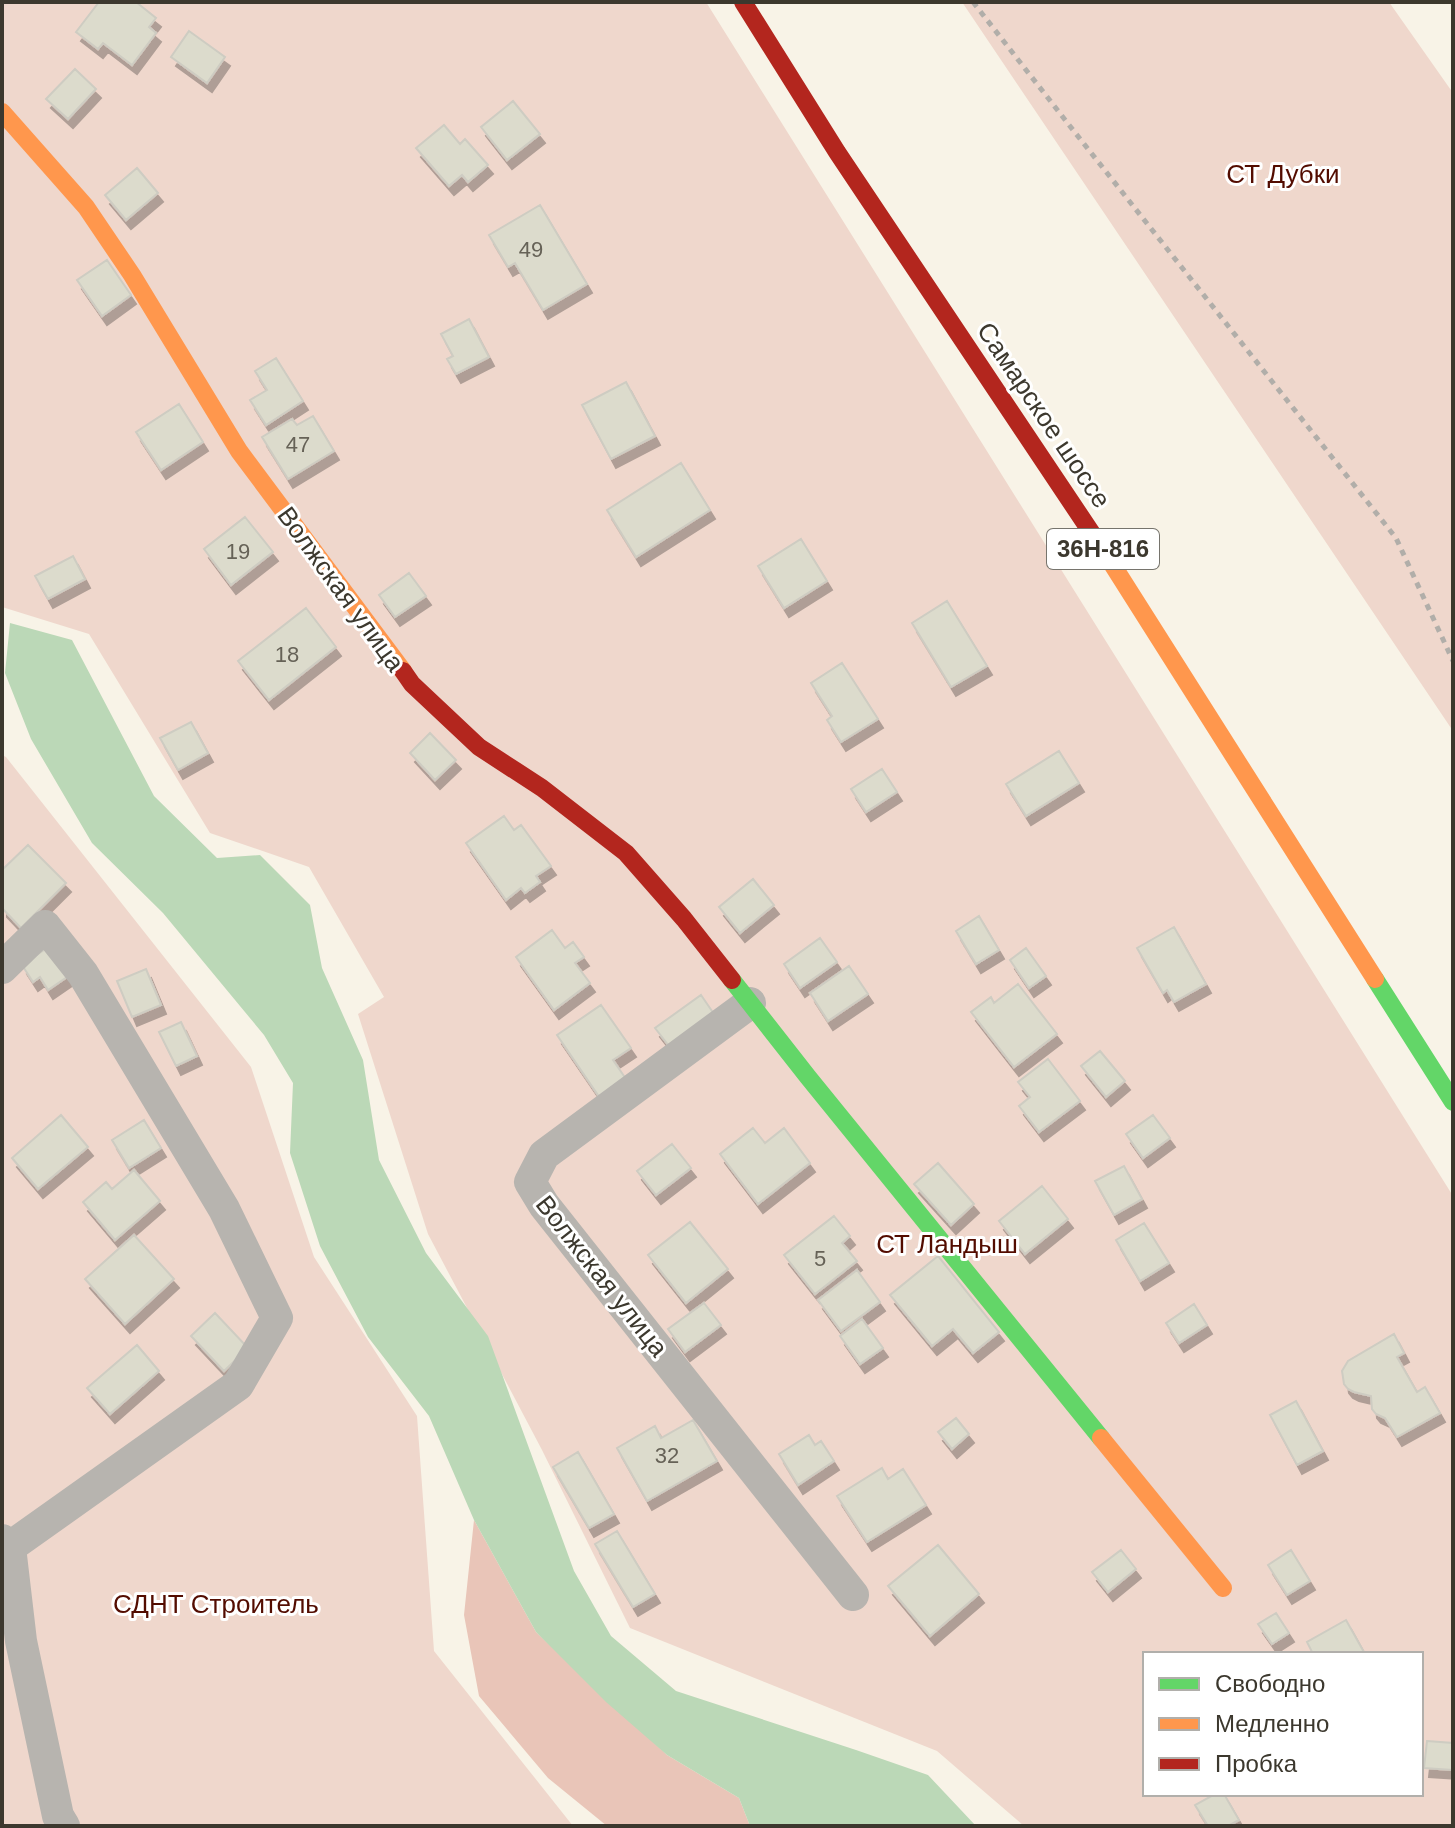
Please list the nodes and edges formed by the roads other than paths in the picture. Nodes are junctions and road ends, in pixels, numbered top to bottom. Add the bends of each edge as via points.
1 (743, 2) edge
2 (2, 113) edge
3 (2, 968) edge
4 (750, 1003) junction
5 (1453, 1102) edge
6 (6, 1544) edge
7 (1223, 1588) dead end
8 (853, 1595) dead end
9 (64, 1826) edge

1 - 5 street, Самарское шоссе / 36Н-816 via 1111,562
2 - 4 street, Волжская улица via 86,207 239,451 412,684 479,747 626,853
3 - 6 street via 45,926 83,974 224,1209 277,1318 238,1385
4 - 7 street, Волжская улица
4 - 8 street, Волжская улица via 544,1155 530,1182
6 - 9 street via 21,1641

